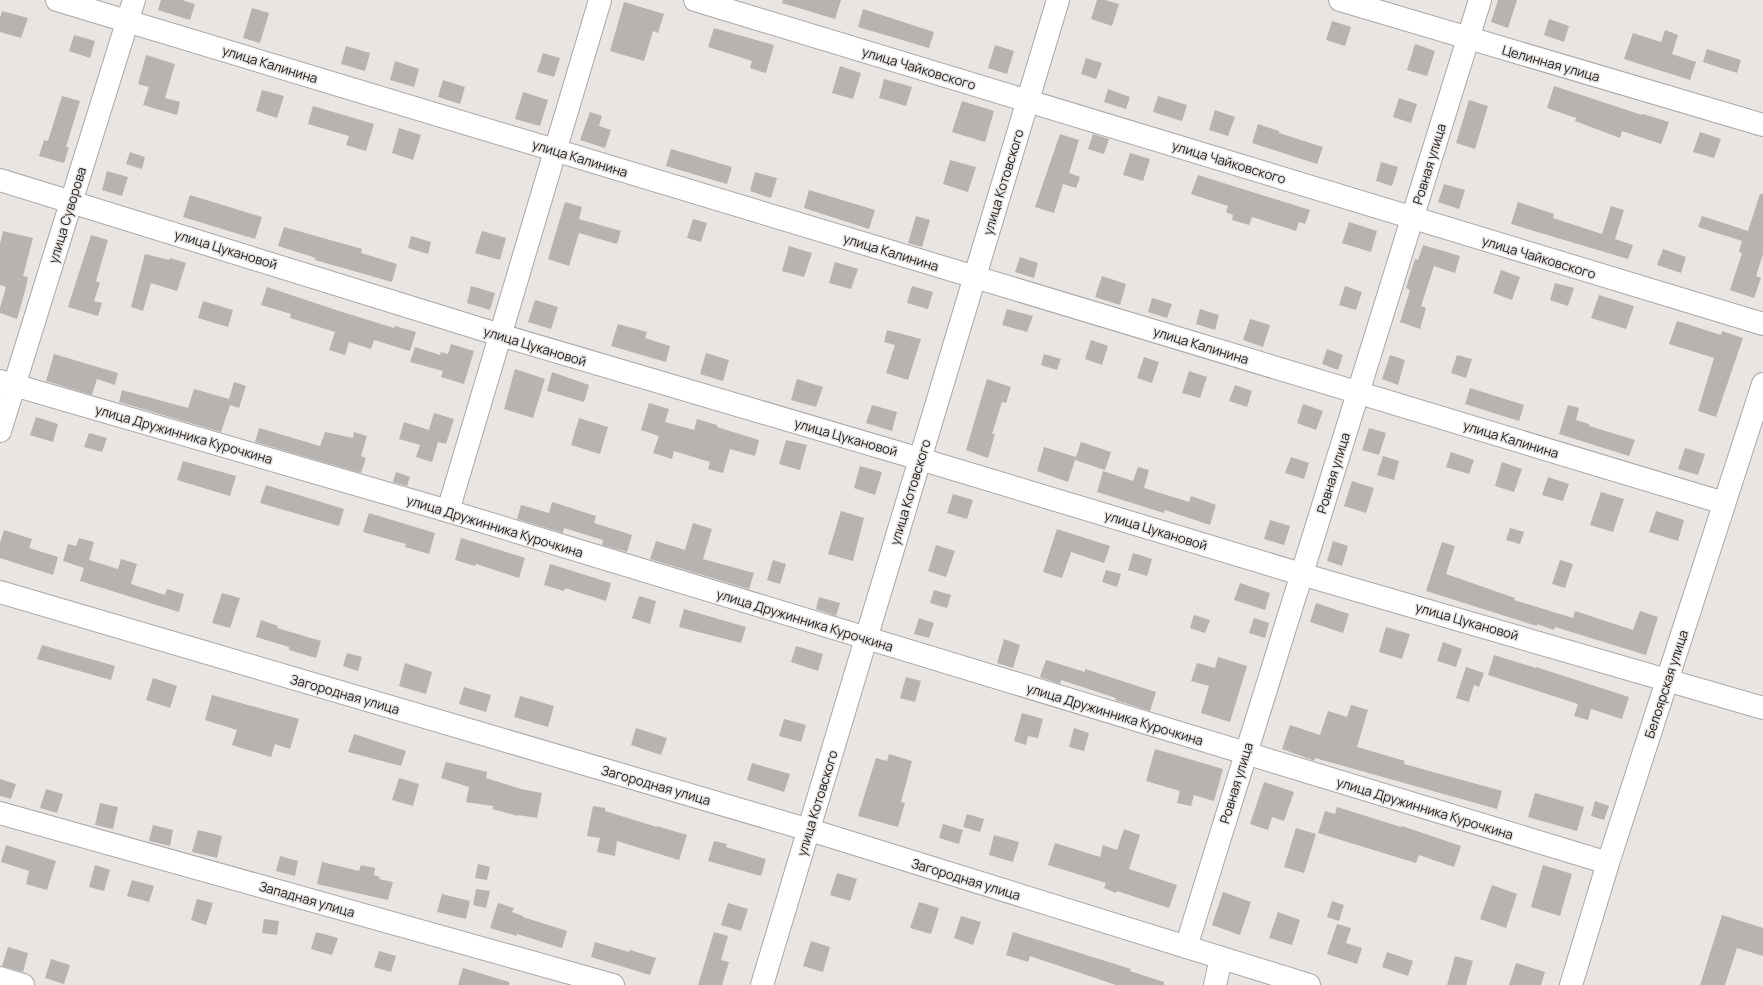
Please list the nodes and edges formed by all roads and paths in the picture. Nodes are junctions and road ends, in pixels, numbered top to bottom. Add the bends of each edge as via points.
1 (57, 0) edge
2 (134, 0) edge
3 (600, 0) edge
4 (695, 0) edge
5 (1058, 0) edge
6 (1340, 0) edge
7 (1480, 0) edge
8 (128, 21) junction
9 (1468, 39) junction
10 (1027, 101) junction
11 (1763, 125) edge
12 (555, 151) junction
13 (0, 180) edge
14 (72, 201) junction
15 (1412, 218) junction
16 (974, 277) junction
17 (1763, 324) edge
18 (500, 335) junction
19 (7, 383) edge
20 (1763, 384) edge
21 (1358, 392) junction
22 (0, 431) edge
23 (920, 459) junction
24 (1724, 502) junction
25 (448, 511) junction
26 (1301, 574) junction
27 (0, 592) edge
28 (866, 638) junction
29 (1668, 679) junction
30 (1763, 708) edge
31 (1246, 754) junction
32 (0, 813) edge
33 (808, 830) junction
34 (1608, 863) junction
35 (1186, 947) junction
36 (1221, 958) junction
37 (0, 978) edge
38 (23, 985) edge
39 (613, 985) edge
40 (762, 985) edge
41 (1215, 985) edge
42 (1310, 985) edge
43 (1571, 985) edge

1 - 8 street, улица Калинина
2 - 8 street, улица Суворова
3 - 12 street
4 - 10 street, улица Чайковского
5 - 10 street, улица Котовского
6 - 9 street, Целинная улица
7 - 9 street, Ровная улица
8 - 12 street, улица Калинина
8 - 14 street, улица Суворова
9 - 11 street, Целинная улица
9 - 15 street, Ровная улица
10 - 15 street, улица Чайковского
10 - 16 street, улица Котовского
12 - 16 street, улица Калинина
12 - 18 street
13 - 14 street, улица Цукановой
14 - 18 street, улица Цукановой
14 - 19 street, улица Суворова
15 - 17 street, улица Чайковского
15 - 21 street, Ровная улица
16 - 21 street, улица Калинина
16 - 23 street, улица Котовского
18 - 23 street, улица Цукановой
18 - 25 street
19 - 22 street, улица Суворова
19 - 25 street, улица Дружинника Курочкина
20 - 24 street, Белоярская улица
21 - 24 street, улица Калинина
21 - 26 street, Ровная улица
23 - 26 street, улица Цукановой
23 - 28 street, улица Котовского
24 - 29 street, Белоярская улица
25 - 28 street, улица Дружинника Курочкина
26 - 29 street, улица Цукановой
26 - 31 street, Ровная улица
27 - 33 street, Загородная улица
28 - 31 street, улица Дружинника Курочкина
28 - 33 street, улица Котовского
29 - 30 street, улица Цукановой
29 - 34 street, Белоярская улица
31 - 34 street, улица Дружинника Курочкина
31 - 35 street, Ровная улица
32 - 39 street, Западная улица
33 - 35 street, Загородная улица
33 - 40 street, улица Котовского
34 - 43 street, Белоярская улица
35 - 36 street, Загородная улица
36 - 41 street
36 - 42 street, Загородная улица
37 - 38 street

